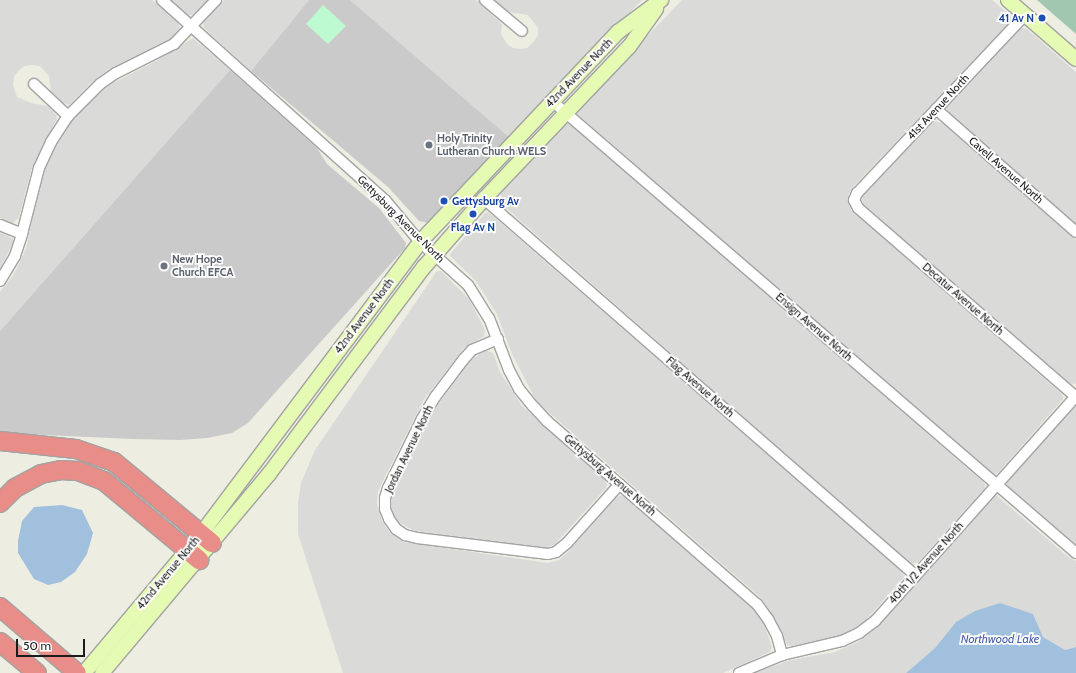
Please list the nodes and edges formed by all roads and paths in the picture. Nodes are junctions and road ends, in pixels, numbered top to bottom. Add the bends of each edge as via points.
1 (162, 0) edge
2 (216, 0) edge
3 (485, 0) edge
4 (662, 0) edge
5 (1008, 0) edge
6 (1025, 15) junction
7 (192, 27) junction
8 (522, 31) dead end
9 (1076, 59) edge
10 (34, 84) dead end
11 (552, 101) junction
12 (936, 109) junction
13 (566, 113) junction
14 (68, 116) junction
15 (484, 199) junction
16 (854, 200) joint
17 (0, 225) edge
18 (1076, 232) edge
19 (22, 234) junction
20 (420, 242) junction
21 (435, 254) junction
22 (0, 281) edge
23 (498, 339) junction
24 (1076, 396) edge
25 (0, 441) edge
26 (620, 484) junction
27 (996, 485) junction
28 (0, 503) edge
29 (207, 539) junction
30 (1076, 552) edge
31 (193, 555) junction
32 (915, 575) junction
33 (0, 593) edge
34 (0, 607) edge
35 (16, 621) junction
36 (0, 642) edge
37 (0, 650) edge
38 (782, 655) junction
39 (18, 658) junction
40 (102, 666) edge
41 (37, 673) edge
42 (77, 673) edge
43 (84, 673) edge
44 (738, 673) edge

1 - 7 street, Gettysburg Avenue North
2 - 7 street
3 - 8 street
4 - 11 main road, 42nd Avenue North via 618,32
4 - 13 main road, 42nd Avenue North via 629,47
5 - 6 main road
6 - 9 main road
6 - 12 street, 41st Avenue North
7 - 14 street via 164,51 116,73 100,84
7 - 20 street, Gettysburg Avenue North via 385,200
10 - 14 street
11 - 13 street, Ensign Avenue North
11 - 20 main road, 42nd Avenue North
12 - 16 street, 41st Avenue North via 856,193
12 - 18 street, Cavell Avenue North
13 - 15 main road, 42nd Avenue North
13 - 27 street, Ensign Avenue North
14 - 19 street via 51,142 39,168
15 - 21 main road, 42nd Avenue North
15 - 32 street, Flag Avenue North
16 - 24 street, Decatur Avenue North via 858,208
17 - 19 street
19 - 22 street via 14,256
20 - 21 street, Gettysburg Avenue North
20 - 29 main road, 42nd Avenue North
21 - 23 street, Gettysburg Avenue North via 468,285
21 - 29 main road, 42nd Avenue North via 269,474
23 - 26 street, Gettysburg Avenue North via 509,370 519,389 533,406
23 - 26 street, Jordan Avenue North via 472,350 435,397 422,419 385,498 385,509 396,529 405,535 418,538 539,554 556,552
24 - 27 street, 40th 1/2 Avenue North
25 - 29 highway via 76,449 114,462
26 - 38 street, Gettysburg Avenue North via 757,604 777,636
27 - 30 street, Ensign Avenue North
27 - 32 street, 40th 1/2 Avenue North
28 - 31 highway via 15,488 41,474 60,470 78,471 104,481
29 - 31 main road, 42nd Avenue North
31 - 40 main road, 42nd Avenue North
32 - 38 street, 40th 1/2 Avenue North via 875,621 859,633 842,641
33 - 35 highway
34 - 35 highway
35 - 42 highway
36 - 39 highway
37 - 39 highway
38 - 44 street, 40th 1/2 Avenue North
39 - 41 highway
40 - 43 main road, 42nd Avenue North

